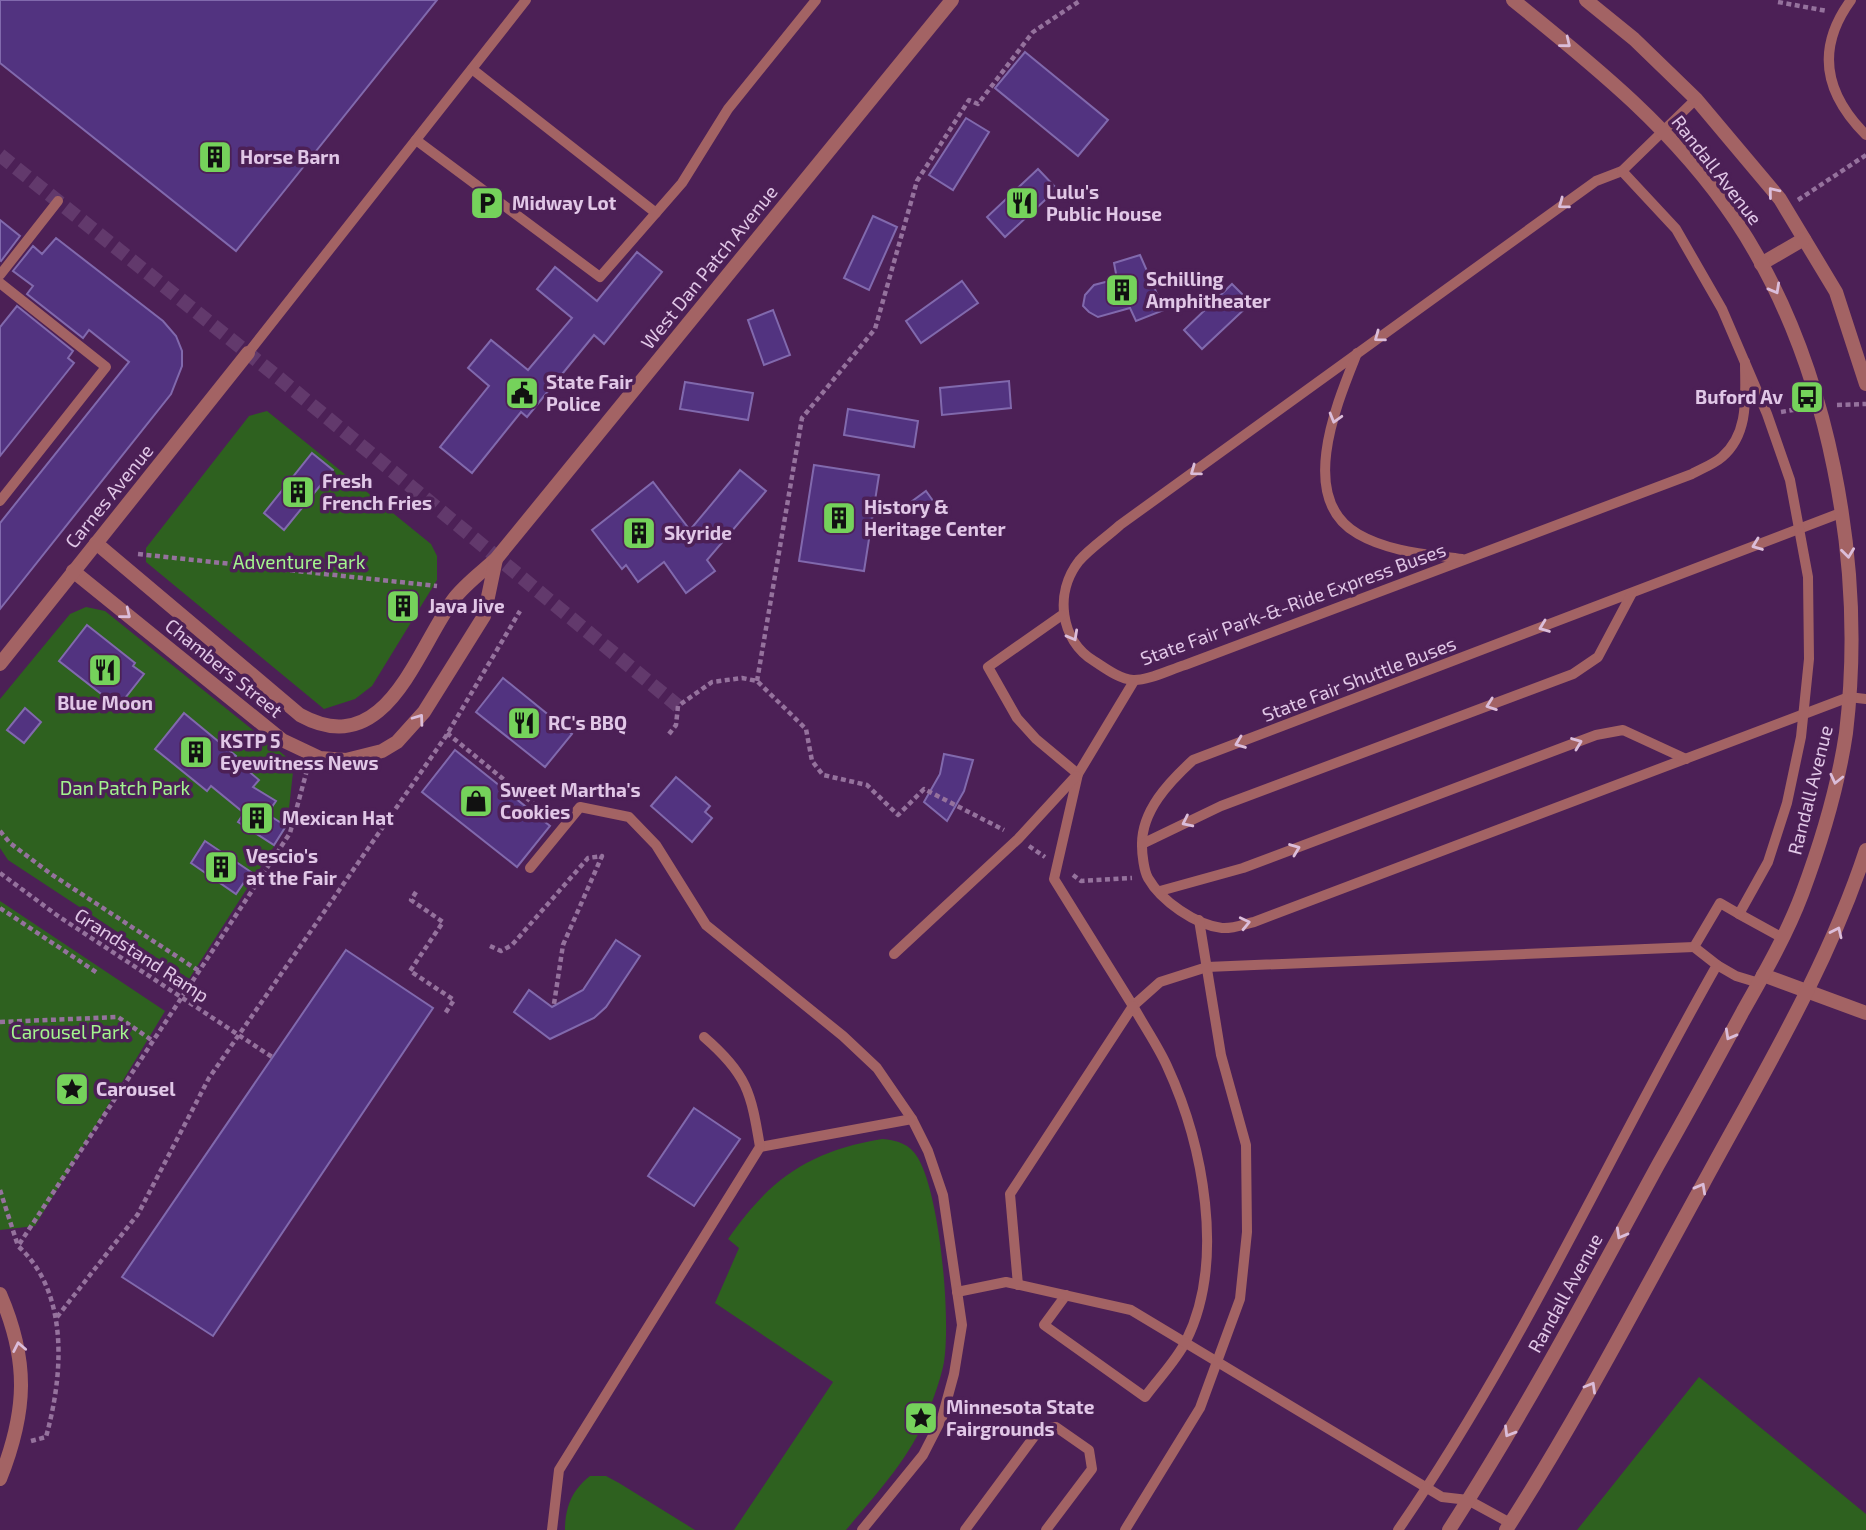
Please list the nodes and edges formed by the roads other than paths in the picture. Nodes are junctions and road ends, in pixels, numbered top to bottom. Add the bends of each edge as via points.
1 (526, 0) edge
2 (816, 0) edge
3 (952, 0) edge
4 (1513, 0) edge
5 (1586, 0) edge
6 (1851, 0) edge
7 (472, 69) junction
8 (1696, 99) junction
9 (1665, 132) junction
10 (1866, 135) edge
11 (416, 141) junction
12 (1622, 171) junction
13 (58, 201) dead end
14 (656, 213) junction
15 (1804, 239) junction
16 (1761, 264) junction
17 (0, 275) edge
18 (0, 283) edge
19 (248, 353) joint
20 (1357, 354) junction
21 (1745, 362) junction
22 (1866, 384) edge
23 (0, 501) edge
24 (1843, 512) junction
25 (1799, 529) junction
26 (96, 543) junction
27 (496, 559) junction
28 (1466, 559) junction
29 (74, 571) junction
30 (1632, 593) junction
31 (1062, 615) junction
32 (0, 663) edge
33 (1134, 681) junction
34 (1849, 697) junction
35 (1866, 699) edge
36 (1804, 715) junction
37 (359, 724) joint
38 (364, 757) joint
39 (1686, 759) junction
40 (1077, 774) junction
41 (1142, 844) junction
42 (1866, 850) edge
43 (530, 868) dead end
44 (1160, 891) junction
45 (1739, 914) junction
46 (1199, 920) junction
47 (1782, 937) junction
48 (1693, 947) junction
49 (894, 954) dead end
50 (1717, 965) junction
51 (1207, 967) junction
52 (1761, 979) junction
53 (1807, 993) junction
54 (1133, 1006) junction
55 (1866, 1013) edge
56 (704, 1037) dead end
57 (912, 1119) junction
58 (760, 1147) junction
59 (1018, 1285) junction
60 (957, 1292) junction
61 (0, 1294) edge
62 (1066, 1295) junction
63 (1186, 1342) junction
64 (1219, 1361) junction
65 (7, 1444) edge
66 (0, 1479) edge
67 (1429, 1487) junction
68 (1468, 1500) junction
69 (1508, 1527) edge
70 (552, 1530) edge
71 (862, 1530) edge
72 (965, 1530) edge
73 (1046, 1530) edge
74 (1125, 1530) edge
75 (1398, 1530) edge
76 (1449, 1530) edge

1 - 7 lane
2 - 14 lane via 728,108 682,183
3 - 27 street, West Dan Patch Avenue
4 -> 9 street, Randall Avenue via 1621,88
5 - 8 street, Randall Avenue
6 - 10 lane via 1834,31 1828,61 1840,105
7 - 11 lane
7 - 14 lane
8 - 9 lane
15 -> 8 street, Randall Avenue via 1786,209
9 - 12 lane
9 - 16 street, Randall Avenue via 1736,220
11 - 14 lane via 600,277
11 - 19 lane
12 -> 20 lane via 1596,181
12 - 21 lane via 1675,229 1722,309
13 - 17 lane
15 - 16 street
15 - 22 street, Randall Avenue via 1836,292
16 -> 24 street, Randall Avenue via 1782,301 1824,406
18 - 23 lane via 106,367
19 - 26 street, Carnes Avenue
20 -> 28 lane, State Fair Park-&-Ride Express Buses via 1331,429 1324,478 1328,500 1357,534 1416,553
20 -> 31 lane via 1110,534 1079,562 1068,583
21 - 25 lane via 1790,481
21 - 28 lane, State Fair Park-&-Ride Express Buses via 1746,415 1722,457 1692,474
24 - 25 lane, State Fair Shuttle Buses
24 -> 34 street, Randall Avenue via 1854,652
25 -> 30 lane, State Fair Shuttle Buses
25 - 36 lane via 1808,577
26 - 29 street, Carnes Avenue
26 - 37 street, Chambers Street via 300,715 329,727
27 - 37 street, West Dan Patch Avenue via 454,598 386,706
38 -> 27 street, West Dan Patch Avenue via 397,742 424,712 484,616
28 - 33 lane, State Fair Park-&-Ride Express Buses
29 - 32 street, Carnes Avenue
29 -> 38 street, Chambers Street via 282,740 331,760
30 -> 41 lane via 1598,657 1573,674 1221,806
30 -> 41 lane, State Fair Shuttle Buses via 1193,760 1164,787
31 -> 33 lane, State Fair Park-&-Ride Express Buses via 1085,656
31 - 40 lane via 988,667 1017,718
33 - 40 lane
34 - 35 lane
34 - 36 lane
34 -> 47 street, Randall Avenue via 1846,733 1827,817 1801,897
36 - 39 lane
36 - 45 lane via 1787,803 1768,862
44 -> 39 lane via 1243,868 1596,736 1623,730
46 -> 39 lane via 1224,928 1254,922
40 - 49 lane via 1018,839
40 - 54 lane via 1054,879
41 - 44 lane, State Fair Shuttle Buses via 1147,877
53 -> 42 street via 1845,913
43 - 57 lane via 580,807 629,817 656,845 706,925 869,1060
44 - 46 lane
45 - 47 lane
45 - 48 lane via 1720,903
46 - 51 lane
47 - 52 street, Randall Avenue
48 - 50 lane
48 - 51 lane
50 - 52 lane via 1736,976
50 - 67 lane via 1518,1334
51 - 54 lane via 1160,982
51 - 64 lane via 1221,1055 1246,1145 1247,1232 1240,1298
52 - 53 street
52 -> 68 street, Randall Avenue
53 - 55 street
69 -> 53 street via 1606,1361
54 - 59 lane via 1010,1194
54 - 63 lane via 1167,1067 1199,1156 1208,1253 1200,1303
56 - 58 lane via 730,1059 744,1080
57 - 58 lane
57 - 60 lane via 943,1195
58 - 70 lane via 559,1470
59 - 60 lane via 1006,1282
59 - 62 lane
60 - 71 lane via 962,1325 942,1418 923,1455
65 -> 61 street via 21,1404 23,1370 18,1340
62 - 63 lane via 1131,1310
62 - 63 lane via 1044,1325 1145,1397
63 - 64 lane
64 - 67 lane
64 - 74 lane via 1200,1408
65 - 66 street
67 - 68 lane via 1442,1497
67 - 75 lane
68 - 69 lane
68 - 76 street, Randall Avenue
72 - 73 lane via 1039,1430 1056,1427 1089,1450 1092,1469

